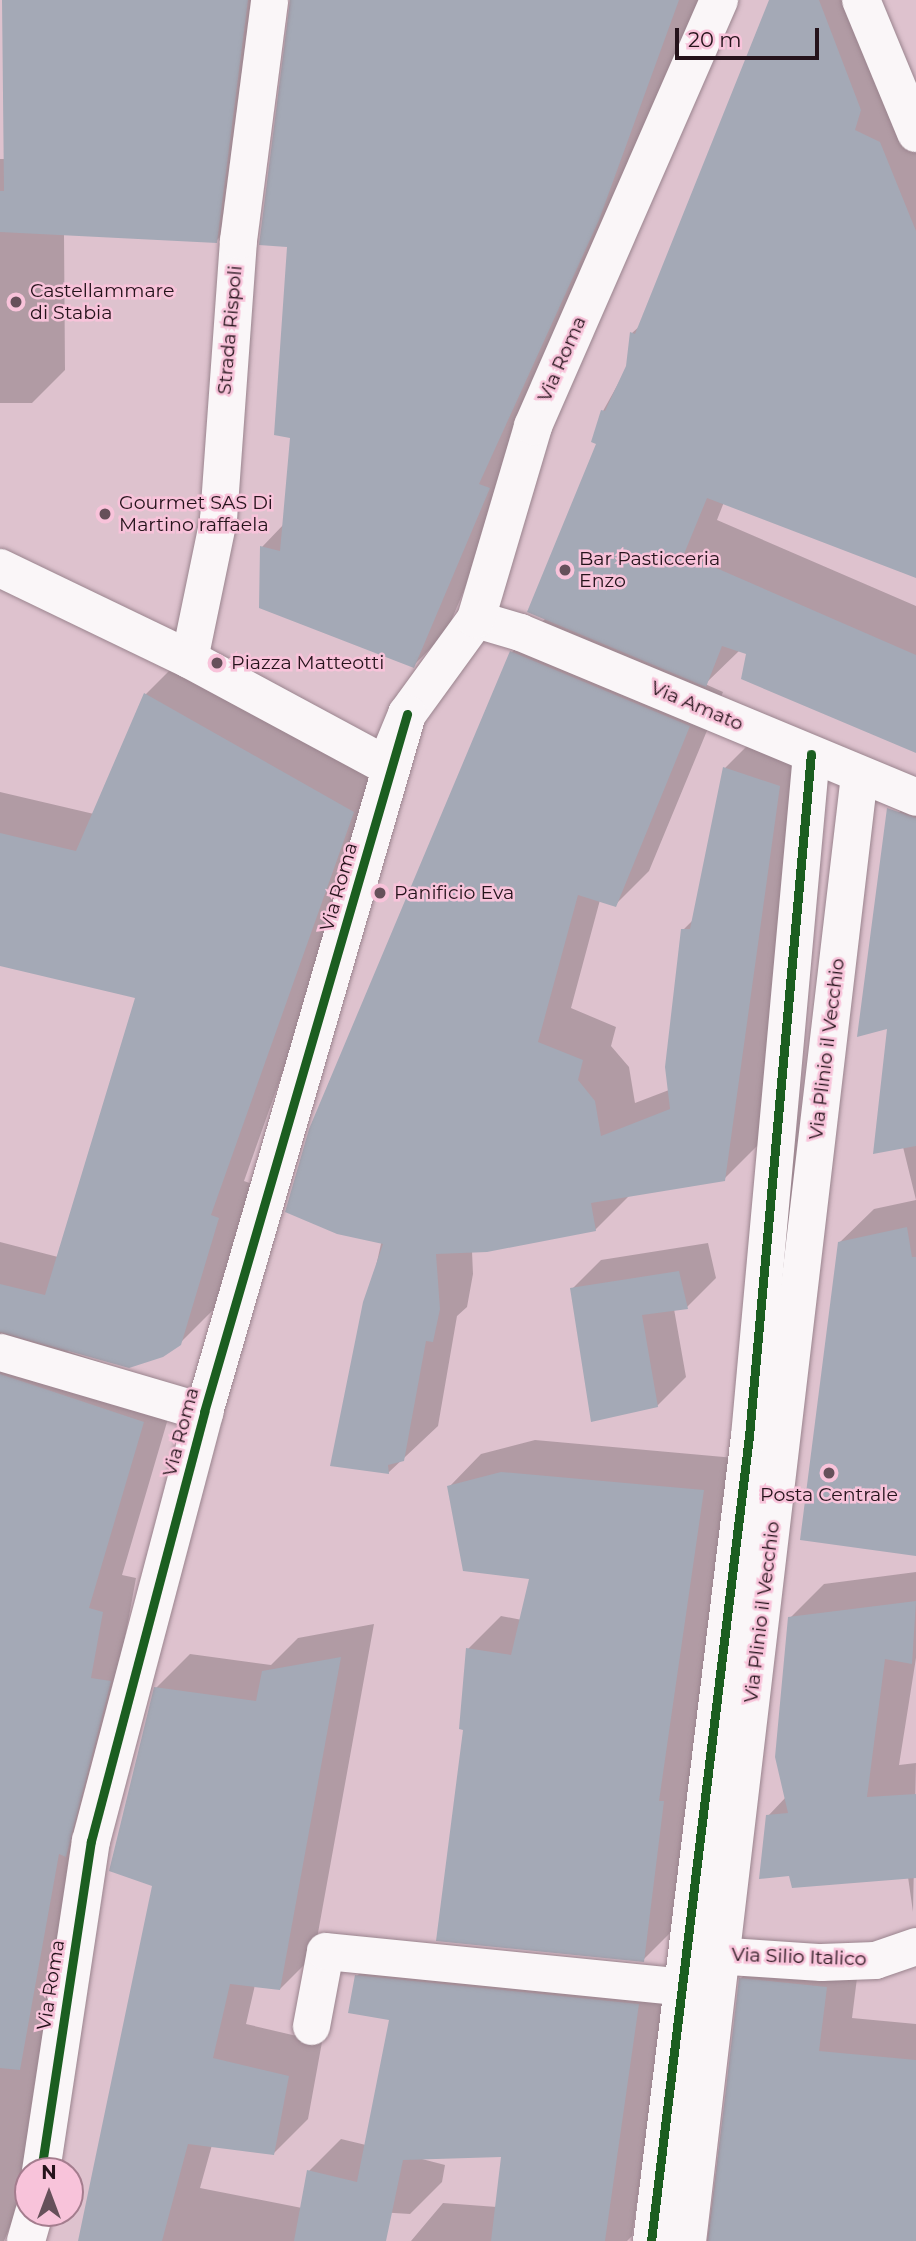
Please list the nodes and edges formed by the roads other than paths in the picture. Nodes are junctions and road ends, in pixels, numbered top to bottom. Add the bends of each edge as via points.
1 (269, 0) edge
2 (719, 0) edge
3 (861, 0) edge
4 (916, 133) edge
5 (0, 568) edge
6 (476, 619) junction
7 (189, 659) junction
8 (407, 714) junction
9 (811, 754) junction
10 (859, 774) junction
11 (916, 797) edge
12 (0, 1352) edge
13 (204, 1412) junction
14 (916, 1946) edge
15 (698, 1965) junction
16 (311, 2026) dead end
17 (43, 2157) edge
18 (651, 2241) edge
19 (687, 2241) edge

1 - 7 street, Strada Rispoli via 238,240 218,519
2 - 6 street, Via Roma via 533,426
3 - 4 street
5 - 7 street
6 - 8 street, Via Roma
6 - 9 street, Via Amato via 520,632
7 - 8 street, Via Roma via 386,765
8 - 13 street, Via Roma
9 - 10 street, Via Amato
9 - 15 street
10 - 11 street, Via Amato
10 - 15 street, Via Plinio il Vecchio
12 - 13 street
13 - 17 street, Via Roma via 91,1841
14 - 15 street, Via Silio Italico via 875,1960
15 - 16 street, Via Silio Italico via 325,1951
15 - 18 street
15 - 19 street, Via Plinio il Vecchio

